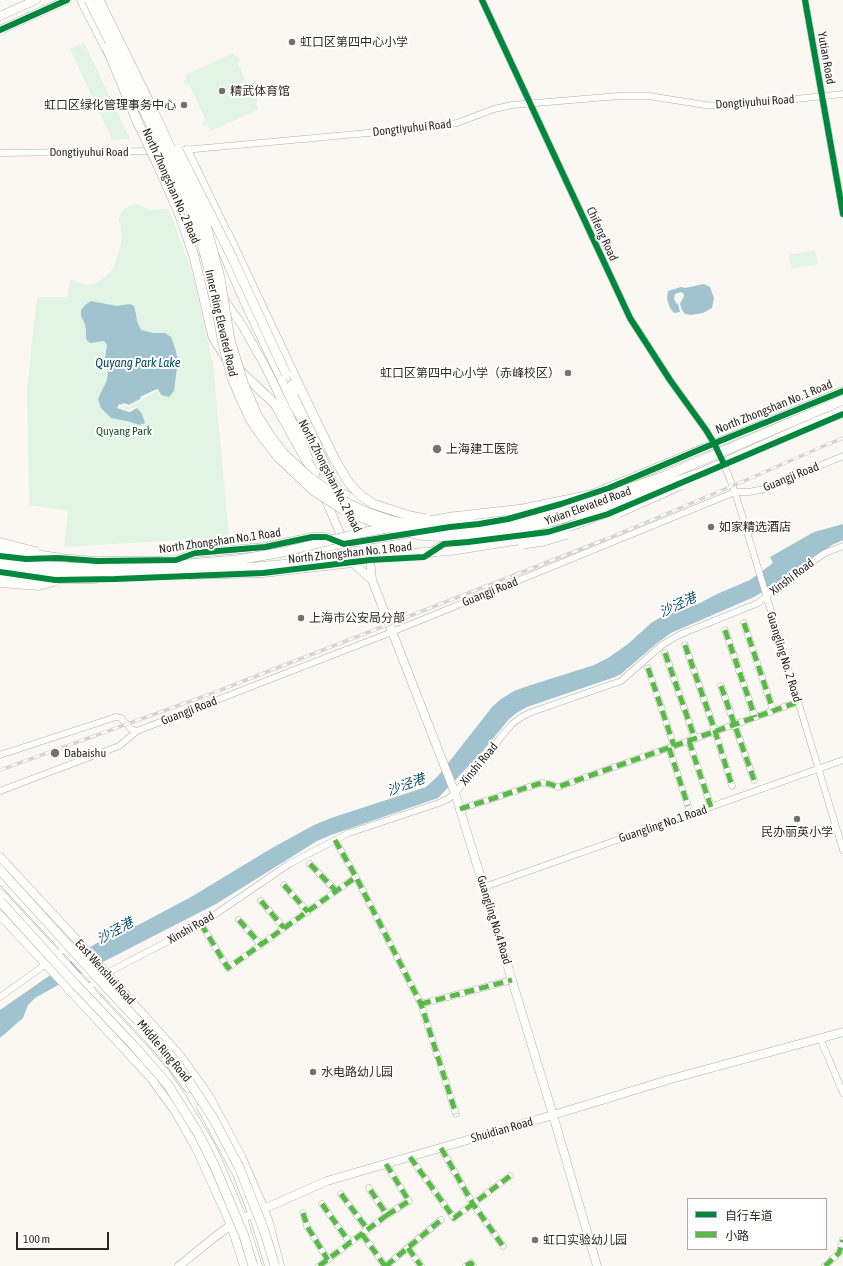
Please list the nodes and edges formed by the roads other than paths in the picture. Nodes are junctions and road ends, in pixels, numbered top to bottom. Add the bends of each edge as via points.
1 (36, 0) edge
2 (67, 0) edge
3 (81, 0) edge
4 (88, 0) edge
5 (100, 0) edge
6 (482, 0) edge
7 (805, 0) edge
8 (0, 16) edge
9 (0, 30) edge
10 (138, 80) junction
11 (843, 94) edge
12 (822, 96) junction
13 (530, 104) junction
14 (175, 150) junction
15 (187, 150) junction
16 (157, 151) junction
17 (1, 154) edge
18 (202, 206) junction
19 (843, 214) edge
20 (227, 233) junction
21 (843, 391) edge
22 (843, 399) edge
23 (843, 409) edge
24 (843, 414) edge
25 (714, 443) junction
26 (316, 446) junction
27 (741, 455) junction
28 (843, 456) edge
29 (724, 464) junction
30 (700, 473) junction
31 (314, 474) junction
32 (339, 492) junction
33 (735, 492) junction
34 (507, 521) junction
35 (362, 541) junction
36 (0, 542) edge
37 (344, 544) junction
38 (843, 546) edge
39 (0, 549) edge
40 (349, 553) junction
41 (0, 556) edge
42 (324, 557) junction
43 (424, 557) junction
44 (58, 558) junction
45 (0, 560) edge
46 (176, 560) junction
47 (370, 560) junction
48 (351, 563) junction
49 (0, 567) edge
50 (0, 572) edge
51 (231, 574) junction
52 (0, 578) edge
53 (58, 580) junction
54 (372, 580) junction
55 (0, 583) edge
56 (765, 594) junction
57 (744, 623) dead end
58 (725, 630) dead end
59 (392, 632) junction
60 (685, 645) dead end
61 (665, 653) dead end
62 (648, 668) dead end
63 (721, 686) dead end
64 (798, 702) junction
65 (773, 710) junction
66 (755, 717) junction
67 (735, 724) junction
68 (137, 731) junction
69 (715, 731) junction
70 (692, 740) junction
71 (672, 747) junction
72 (0, 755) edge
73 (843, 760) edge
74 (818, 769) junction
75 (754, 780) dead end
76 (732, 786) dead end
77 (454, 791) junction
78 (0, 792) edge
79 (688, 806) dead end
80 (711, 807) junction
81 (460, 809) junction
82 (336, 840) junction
83 (843, 850) edge
84 (0, 857) edge
85 (310, 864) dead end
86 (0, 870) edge
87 (356, 877) junction
88 (0, 879) edge
89 (284, 885) dead end
90 (484, 887) junction
91 (336, 890) junction
92 (0, 892) edge
93 (0, 901) edge
94 (21, 901) junction
95 (261, 901) dead end
96 (46, 907) junction
97 (14, 908) junction
98 (308, 912) junction
99 (0, 915) edge
100 (239, 920) dead end
101 (201, 924) junction
102 (284, 928) junction
103 (18, 934) junction
104 (76, 939) junction
105 (261, 945) junction
106 (64, 949) junction
107 (57, 955) junction
108 (46, 964) junction
109 (107, 973) junction
110 (512, 980) junction
111 (96, 983) junction
112 (88, 988) junction
113 (74, 994) junction
114 (0, 997) edge
115 (420, 1004) junction
116 (843, 1032) edge
117 (820, 1038) junction
118 (177, 1073) junction
119 (200, 1082) junction
120 (158, 1088) junction
121 (843, 1093) edge
122 (183, 1099) junction
123 (456, 1114) dead end
124 (553, 1115) junction
125 (440, 1148) junction
126 (410, 1157) junction
127 (386, 1164) junction
128 (510, 1176) dead end
129 (369, 1188) dead end
130 (341, 1194) dead end
131 (322, 1204) dead end
132 (473, 1204) junction
133 (264, 1209) junction
134 (303, 1213) dead end
135 (252, 1214) junction
136 (387, 1215) junction
137 (243, 1219) junction
138 (441, 1220) dead end
139 (231, 1225) junction
140 (365, 1232) junction
141 (350, 1243) junction
142 (842, 1245) edge
143 (503, 1246) dead end
144 (408, 1248) junction
145 (328, 1260) junction
146 (179, 1266) edge
147 (244, 1266) edge
148 (253, 1266) edge
149 (258, 1266) edge
150 (269, 1266) edge
151 (275, 1266) edge
152 (280, 1266) edge
153 (319, 1266) edge
154 (386, 1266) edge
155 (420, 1266) edge
156 (466, 1266) edge
157 (473, 1266) edge
158 (597, 1266) edge
159 (825, 1266) edge

1 - 8 main road
2 - 9 main road
3 - 16 main road, North Zhongshan No. 2 Road
4 - 30 highway, Inner Ring Elevated Road, bridge via 158,139 197,225 210,274 223,344 232,378 241,399 262,438 278,458 314,491 342,509 393,529 426,536 466,537 502,533 547,523
4 - 31 highway, bridge via 137,121 179,213 193,253 213,337 225,357 275,404
5 - 10 highway, Inner Ring Elevated Road, bridge
5 - 14 main road, North Zhongshan No. 2 Road
6 - 13 street, Chifeng Road
7 - 12 street, Yutian Road
10 - 26 highway, bridge via 186,164 305,412
10 - 34 highway, Inner Ring Elevated Road, bridge via 206,225 220,278 230,340 244,385 257,415 283,452 309,477 343,501 390,520 448,530 476,528
11 - 12 street, Dongtiyuhui Road
12 - 13 street, Dongtiyuhui Road via 722,106 634,95
12 - 19 street, Yutian Road
13 - 15 street, Dongtiyuhui Road via 494,109 445,126
13 - 25 street, Chifeng Road via 630,318
14 - 15 street, Dongtiyuhui Road
14 - 16 street, Dongtiyuhui Road
14 - 18 main road, North Zhongshan No. 2 Road
15 - 20 main road
16 - 17 street, Dongtiyuhui Road
16 - 31 main road, North Zhongshan No. 2 Road via 190,222 207,273 242,324 262,360 297,431
18 - 20 main road via 209,217
18 - 26 main road, North Zhongshan No. 2 Road via 295,408
20 - 34 highway, bridge via 335,460 349,484 373,504 410,516 442,522
21 - 25 main road, North Zhongshan No. 1 Road
22 - 34 highway, Inner Ring Elevated Road, bridge via 657,478 568,509
22 - 45 highway, Yixian Elevated Road, bridge via 609,492 551,504 452,517 360,533 283,552 237,560 151,567 68,567
23 - 27 highway, Inner Ring Elevated Road
24 - 29 main road, North Zhongshan No. 1 Road
25 - 29 street, Chifeng Road
25 - 34 main road, North Zhongshan No. 1 Road via 588,496
26 - 32 main road, North Zhongshan No. 2 Road
27 - 30 highway, Inner Ring Elevated Road, bridge
27 - 43 highway, bridge via 723,466 605,519 544,541
28 - 33 street, Guangji Road via 764,489
29 - 33 street, Guangling No. 2 Road
29 - 43 main road, North Zhongshan No. 1 Road via 600,516 548,532 444,544
30 - 49 highway, Yixian Elevated Road, bridge via 674,486 563,529 517,540 454,550 243,568 106,576
31 - 37 main road, North Zhongshan No. 2 Road
32 - 34 main road via 378,512 412,522 429,524 484,518
32 - 35 main road, North Zhongshan No. 2 Road
33 - 56 street, Guangling No. 2 Road
33 - 59 street, Guangji Road
34 - 35 main road, North Zhongshan No. 1 Road
35 - 37 main road, North Zhongshan No. 1 Road
35 - 47 main road, North Zhongshan No. 2 Road
36 - 44 main road
37 - 40 main road, North Zhongshan No. 2 Road
37 - 46 main road, North Zhongshan No. 1 Road via 255,560
37 - 46 main road, North Zhongshan No.1 Road via 326,537 312,537 265,547 195,553
38 - 56 street, Xinshi Road via 825,553
39 - 44 highway
40 - 42 main road
40 - 47 main road
40 - 48 main road, North Zhongshan No. 2 Road
41 - 44 main road, North Zhongshan No.1 Road via 26,559
42 - 48 main road
42 - 51 main road via 294,560
43 - 47 main road, North Zhongshan No. 1 Road
44 - 46 main road, North Zhongshan No.1 Road via 97,561
47 - 48 main road, North Zhongshan No. 1 Road
47 - 54 main road, North Zhongshan No. 2 Road
48 - 51 main road, North Zhongshan No. 1 Road
48 - 54 main road
50 - 53 main road, North Zhongshan No. 1 Road
51 - 53 main road, North Zhongshan No. 1 Road
52 - 53 highway
53 - 55 main road via 39,586
54 - 59 main road, Guangling No.4 Road
56 - 64 street, Guangling No. 2 Road
56 - 77 street, Xinshi Road via 753,605 679,635 662,645 621,681 520,718
57 - 65 street
58 - 66 street
59 - 68 street, Guangji Road
59 - 77 main road, Guangling No.4 Road
60 - 69 street
61 - 70 street
62 - 71 street
63 - 67 street
64 - 65 street
64 - 74 street, Guangling No. 2 Road
65 - 66 street
66 - 67 street
67 - 69 street
67 - 75 street
68 - 72 street via 116,717
68 - 78 street, Guangji Road via 119,746
69 - 70 street
69 - 76 street
70 - 71 street
70 - 80 street
71 - 79 street
71 - 81 street via 558,788 541,783
73 - 74 street, Guangling No.1 Road
74 - 80 street, Guangling No.1 Road
74 - 83 street, Guangling No. 2 Road
77 - 81 main road, Guangling No.4 Road
77 - 82 street, Xinshi Road via 448,799 439,803 349,833
80 - 90 street, Guangling No.1 Road
81 - 90 main road, Guangling No.4 Road
82 - 87 street
82 - 101 street, Xinshi Road via 289,864
84 - 96 main road, East Wenshui Road
85 - 91 street
86 - 151 highway, Middle Ring Road, bridge via 178,1065 213,1118 239,1167
87 - 91 street
87 - 115 street
88 - 94 main road, East Wenshui Road
89 - 98 street
90 - 110 main road, Guangling No.4 Road
91 - 98 street
92 - 97 main road, East Wenshui Road
93 - 148 highway, Middle Ring Road, bridge via 168,1085 198,1133 215,1167 244,1236
94 - 96 main road
94 - 106 main road, East Wenshui Road
95 - 102 street
96 - 104 main road, East Wenshui Road
97 - 103 main road
97 - 107 main road, East Wenshui Road
98 - 102 street
99 - 103 main road
100 - 105 street
101 - 105 street via 228,968
101 - 109 street, Xinshi Road
102 - 105 street
103 - 108 main road
104 - 106 street
104 - 109 main road, East Wenshui Road
106 - 107 street
106 - 111 main road, East Wenshui Road
107 - 108 street
107 - 112 main road, East Wenshui Road
108 - 113 main road
108 - 114 street
109 - 111 street, Xinshi Road
109 - 119 main road, East Wenshui Road
110 - 115 street
110 - 124 main road, Guangling No.4 Road
111 - 112 street, Xinshi Road
111 - 118 main road, East Wenshui Road
112 - 113 street, Xinshi Road
112 - 122 main road, East Wenshui Road via 164,1071
113 - 120 main road
115 - 123 street
116 - 117 main road, Shuidian Road
117 - 121 street
117 - 124 main road, Shuidian Road
118 - 119 main road
118 - 135 main road, East Wenshui Road via 218,1136 237,1174
119 - 133 main road, East Wenshui Road via 242,1158
120 - 122 main road
120 - 139 main road via 175,1111 196,1148
122 - 137 main road, East Wenshui Road via 210,1144
124 - 125 main road, Shuidian Road
124 - 158 main road, Guangling No.4 Road
125 - 126 main road, Shuidian Road
125 - 132 street
126 - 127 main road, Shuidian Road
126 - 132 street via 454,1218
127 - 133 main road, Shuidian Road via 327,1181
127 - 136 street via 409,1200
128 - 132 street
129 - 136 street
130 - 140 street
131 - 141 street
132 - 143 street
133 - 135 main road, Shuidian Road
133 - 152 main road, East Wenshui Road
134 - 145 street via 307,1226
135 - 137 main road, Shuidian Road
135 - 150 main road, East Wenshui Road
136 - 140 street
137 - 139 main road, Shuidian Road
137 - 149 main road, East Wenshui Road
138 - 144 street
139 - 146 main road, Shuidian Road
139 - 147 main road
140 - 141 street
140 - 154 street
141 - 145 street
142 - 159 street
144 - 154 street
144 - 155 street
145 - 153 street
156 - 157 street via 471,1262

